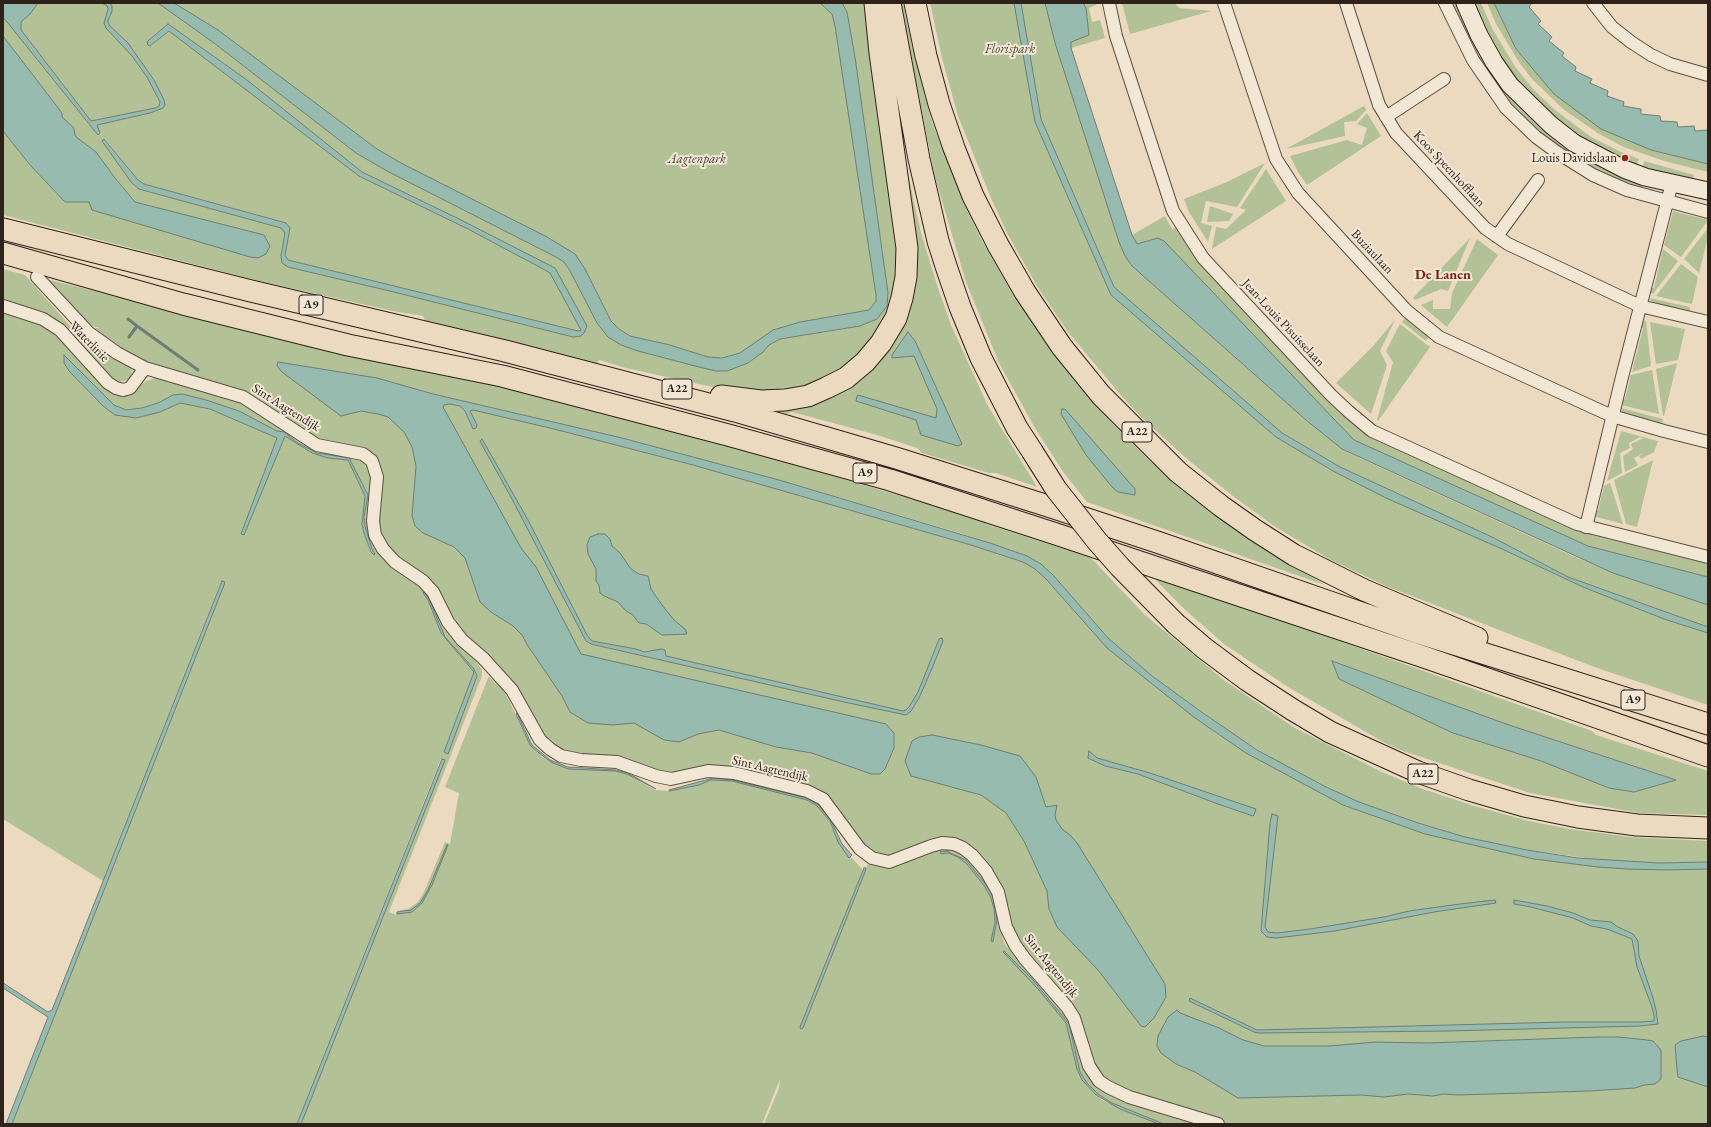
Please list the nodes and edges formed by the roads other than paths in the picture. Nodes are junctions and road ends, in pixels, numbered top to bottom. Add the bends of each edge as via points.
1 (875, 3) edge
2 (890, 3) edge
3 (915, 3) edge
4 (1110, 3) edge
5 (1224, 3) edge
6 (1346, 3) edge
7 (1445, 3) edge
8 (1465, 3) edge
9 (1593, 3) edge
10 (1708, 75) edge
11 (1444, 79) dead end
12 (1386, 117) junction
13 (1538, 180) dead end
14 (1672, 183) junction
15 (1708, 191) edge
16 (1666, 201) junction
17 (1708, 212) edge
18 (3, 229) edge
19 (1497, 236) junction
20 (3, 253) edge
21 (37, 278) dead end
22 (3, 306) edge
23 (1640, 306) junction
24 (1708, 322) edge
25 (145, 368) junction
26 (620, 381) junction
27 (1612, 416) junction
28 (1708, 442) edge
29 (1586, 527) junction
30 (1708, 558) edge
31 (1559, 676) junction
32 (1708, 724) edge
33 (1708, 756) edge
34 (1708, 828) edge
35 (1218, 1124) edge

1 - 26 highway, A22 via 907,248 902,298 896,318 881,343 865,362 846,378 808,396 785,400 761,401
2 - 34 highway, A22, bridge via 919,159 938,241 960,307 981,358 1017,428 1056,489 1120,567 1176,624 1204,648 1293,710 1330,732 1418,772 1510,802 1578,817 1637,824
3 - 31 highway, A22 via 939,104 973,196 1025,292 1062,347 1101,395 1178,472 1221,506 1294,554 1364,590 1507,650
4 - 29 street, Jean-Louis Pisuisselaan via 1116,36 1173,211 1203,258 1331,395 1372,431
5 - 27 street, Buziaulaan via 1276,159 1298,193 1407,311 1439,337
6 - 12 street, Koos Speenhofflaan via 1379,106
7 - 16 street via 1473,60 1506,108 1536,137 1593,175 1627,190
8 - 14 main road via 1479,35 1510,85 1551,126 1574,143 1624,170
9 - 10 street via 1612,27 1651,55 1670,64
11 - 12 street
12 - 19 street, Koos Speenhofflaan via 1400,137 1485,228
13 - 19 street
14 - 15 main road
14 - 16 street
16 - 17 street
16 - 23 street
18 - 26 highway, A9
19 - 23 street, Koos Speenhofflaan via 1508,244
20 - 33 highway, A9 via 183,304 348,345 502,376 890,480 1419,655
21 - 25 street, Sint Aagtendijk via 89,333 117,353
22 - 25 street, Waterlinie via 43,319 60,330 108,383 116,388 130,388
23 - 24 street, Koos Speenhofflaan
23 - 27 street
25 - 35 street, Sint Aagtendijk via 243,397 317,445 363,454 372,461 377,477 373,521 375,535 383,549 395,562 423,581 433,592 452,628 512,690 540,740 561,756 617,762 671,779 708,771 734,773 807,791 823,799 860,849 872,858 889,862 931,846 954,844 963,848 986,871 998,892 1006,927 1015,945 1074,1018 1089,1066 1099,1081 1129,1096
26 - 31 highway, A9 via 735,410 1014,495 1419,633
27 - 28 street, Buziaulaan
27 - 29 street
29 - 30 street, Jean-Louis Pisuisselaan
31 - 32 highway, A9

